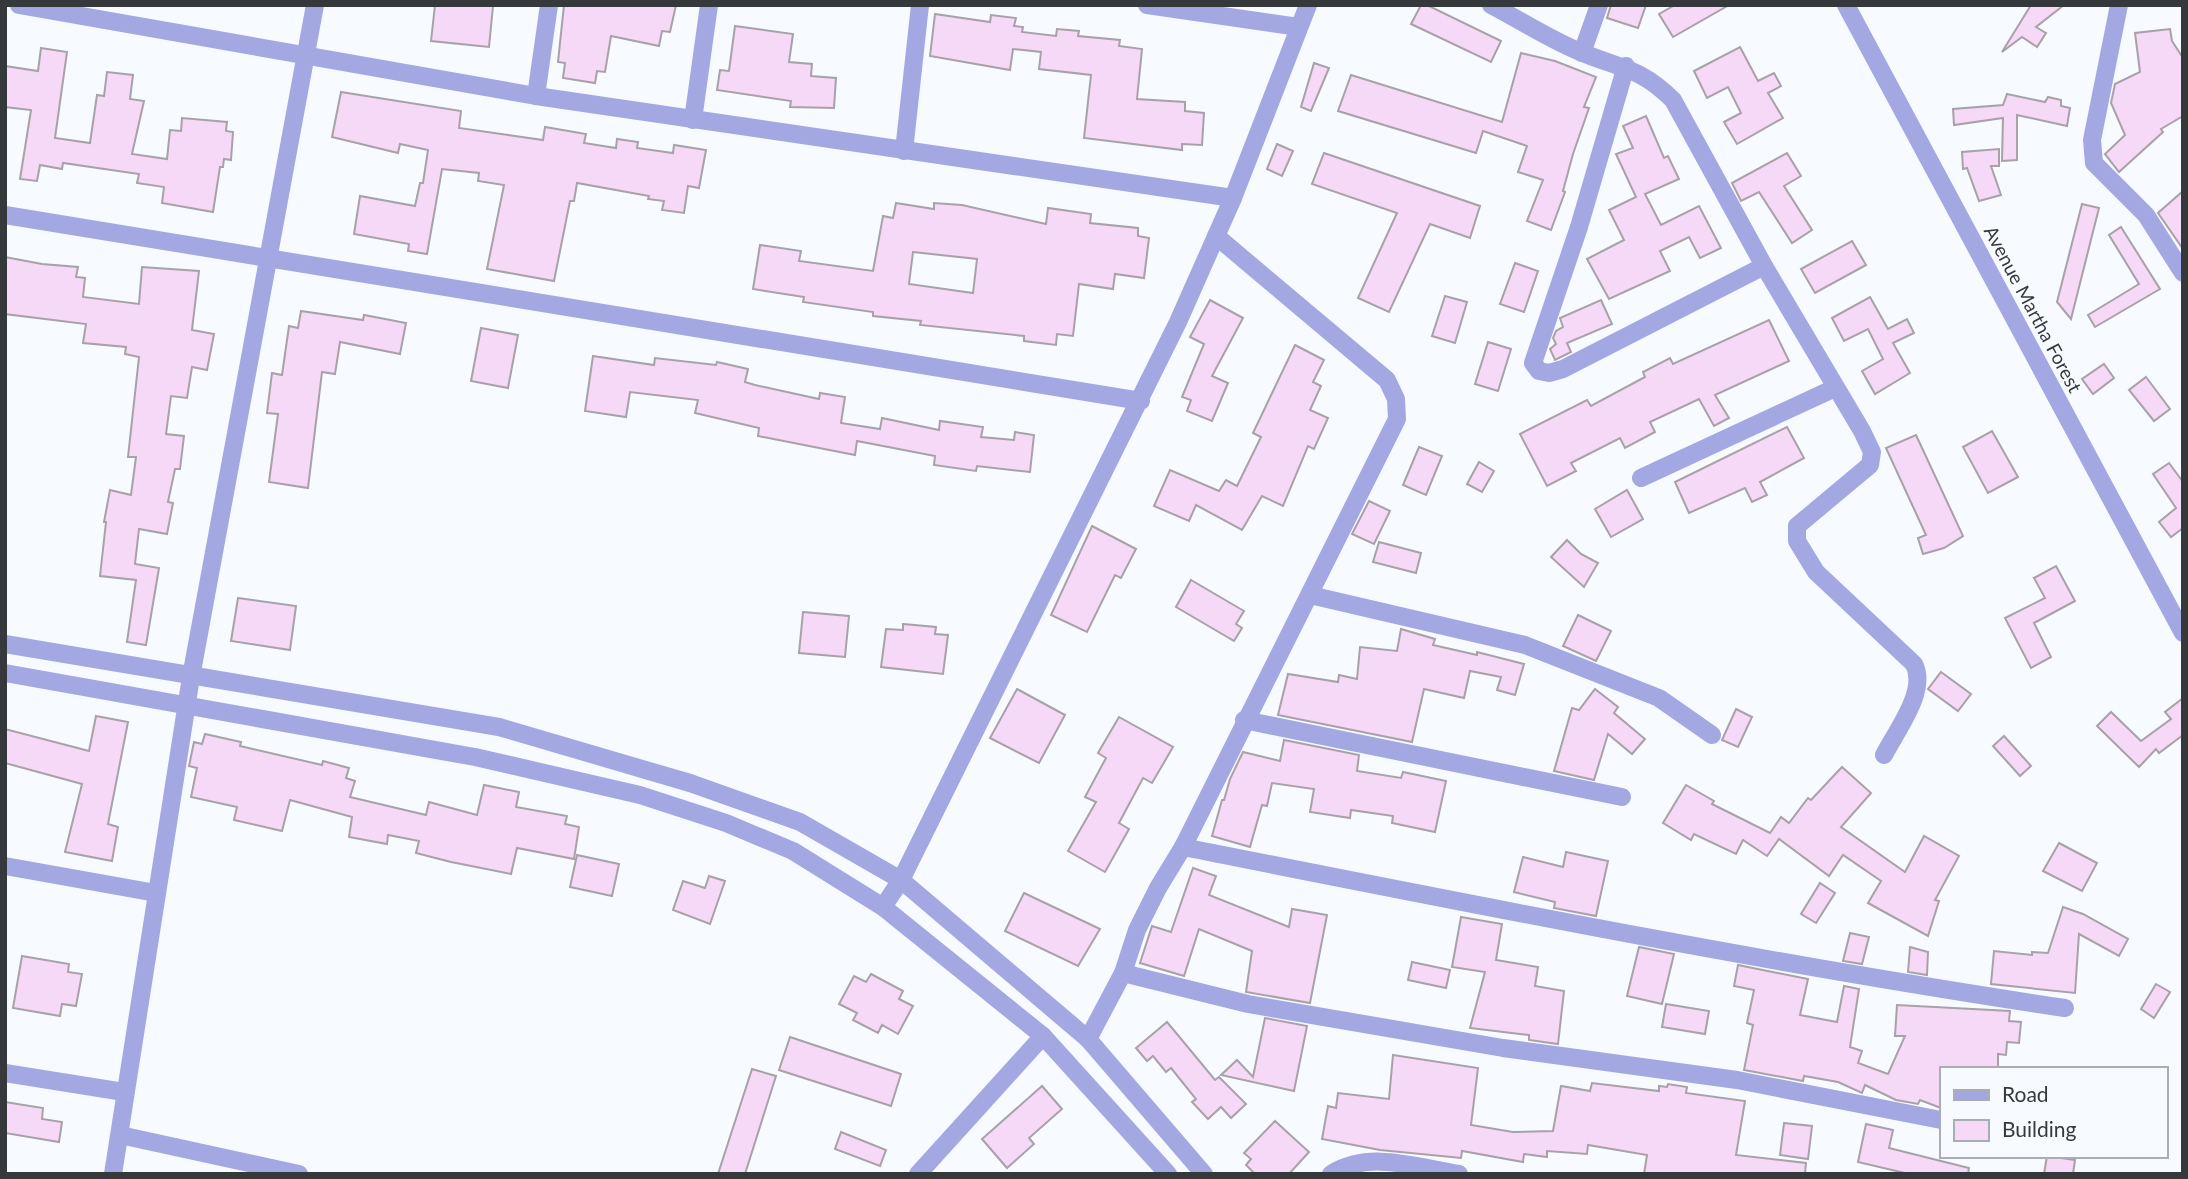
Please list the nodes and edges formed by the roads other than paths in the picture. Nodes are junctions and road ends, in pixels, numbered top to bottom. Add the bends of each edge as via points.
1 (19, 5) edge
2 (315, 5) edge
3 (549, 5) edge
4 (709, 5) edge
5 (920, 5) edge
6 (1147, 5) edge
7 (1308, 5) edge
8 (1492, 5) edge
9 (1599, 5) edge
10 (1846, 5) edge
11 (2119, 5) edge
12 (1299, 27) junction
13 (1583, 53) junction
14 (305, 57) junction
15 (1626, 66) junction
16 (536, 96) junction
17 (693, 120) junction
18 (904, 151) junction
19 (1233, 198) junction
20 (5, 215) edge
21 (1216, 236) junction
22 (268, 260) junction
23 (1764, 266) junction
24 (2183, 273) edge
25 (1835, 388) junction
26 (1141, 401) junction
27 (1641, 478) dead end
28 (1310, 595) junction
29 (2183, 633) edge
30 (5, 645) edge
31 (5, 673) edge
32 (191, 677) junction
33 (188, 705) junction
34 (1244, 720) junction
35 (1712, 735) dead end
36 (1884, 755) dead end
37 (1622, 797) dead end
38 (1183, 847) junction
39 (5, 866) edge
40 (901, 880) junction
41 (156, 893) junction
42 (883, 907) junction
43 (1123, 973) junction
44 (2064, 1008) dead end
45 (1043, 1036) junction
46 (1088, 1039) junction
47 (5, 1073) edge
48 (124, 1092) junction
49 (1940, 1120) edge
50 (121, 1135) junction
51 (929, 1170) edge
52 (113, 1174) edge
53 (299, 1174) edge
54 (1168, 1174) edge
55 (1204, 1174) edge
56 (1331, 1174) edge
57 (1459, 1174) edge

1 - 14 street
2 - 14 street
3 - 16 street
4 - 17 street
5 - 18 street
6 - 12 street
7 - 12 street
8 - 13 street
9 - 13 street
10 - 29 street, Avenue Martha Forest
11 - 24 street via 2092,140 2094,163 2146,215
12 - 19 street
13 - 15 street
14 - 16 street
14 - 22 street
15 - 23 street via 1655,82 1673,100
15 - 23 street via 1534,363 1539,371 1563,369
16 - 17 street
17 - 18 street
18 - 19 street
19 - 21 street
20 - 22 street
21 - 26 street
21 - 28 street via 1387,380 1396,399 1397,419
22 - 26 street
22 - 32 street
23 - 25 street
25 - 27 street
25 - 36 street via 1872,452 1871,465 1797,526 1797,541 1816,572 1914,664 1919,674 1916,691
26 - 40 street
28 - 34 street
28 - 35 street via 1525,645 1659,698
30 - 32 street
31 - 33 street
32 - 33 street
32 - 40 street via 499,727 690,783 800,822
33 - 41 street
33 - 42 street via 475,757 640,795 793,851
34 - 37 street
34 - 38 street
38 - 43 street via 1137,930
38 - 44 street via 1873,980
39 - 41 street
40 - 42 street
40 - 46 street
41 - 48 street
42 - 45 street
43 - 46 street
43 - 49 street via 1248,1004 1503,1048 1737,1080
45 - 51 street
45 - 54 street
46 - 55 street
47 - 48 street
48 - 50 street
50 - 52 street
50 - 53 street
56 - 57 street via 1368,1159

